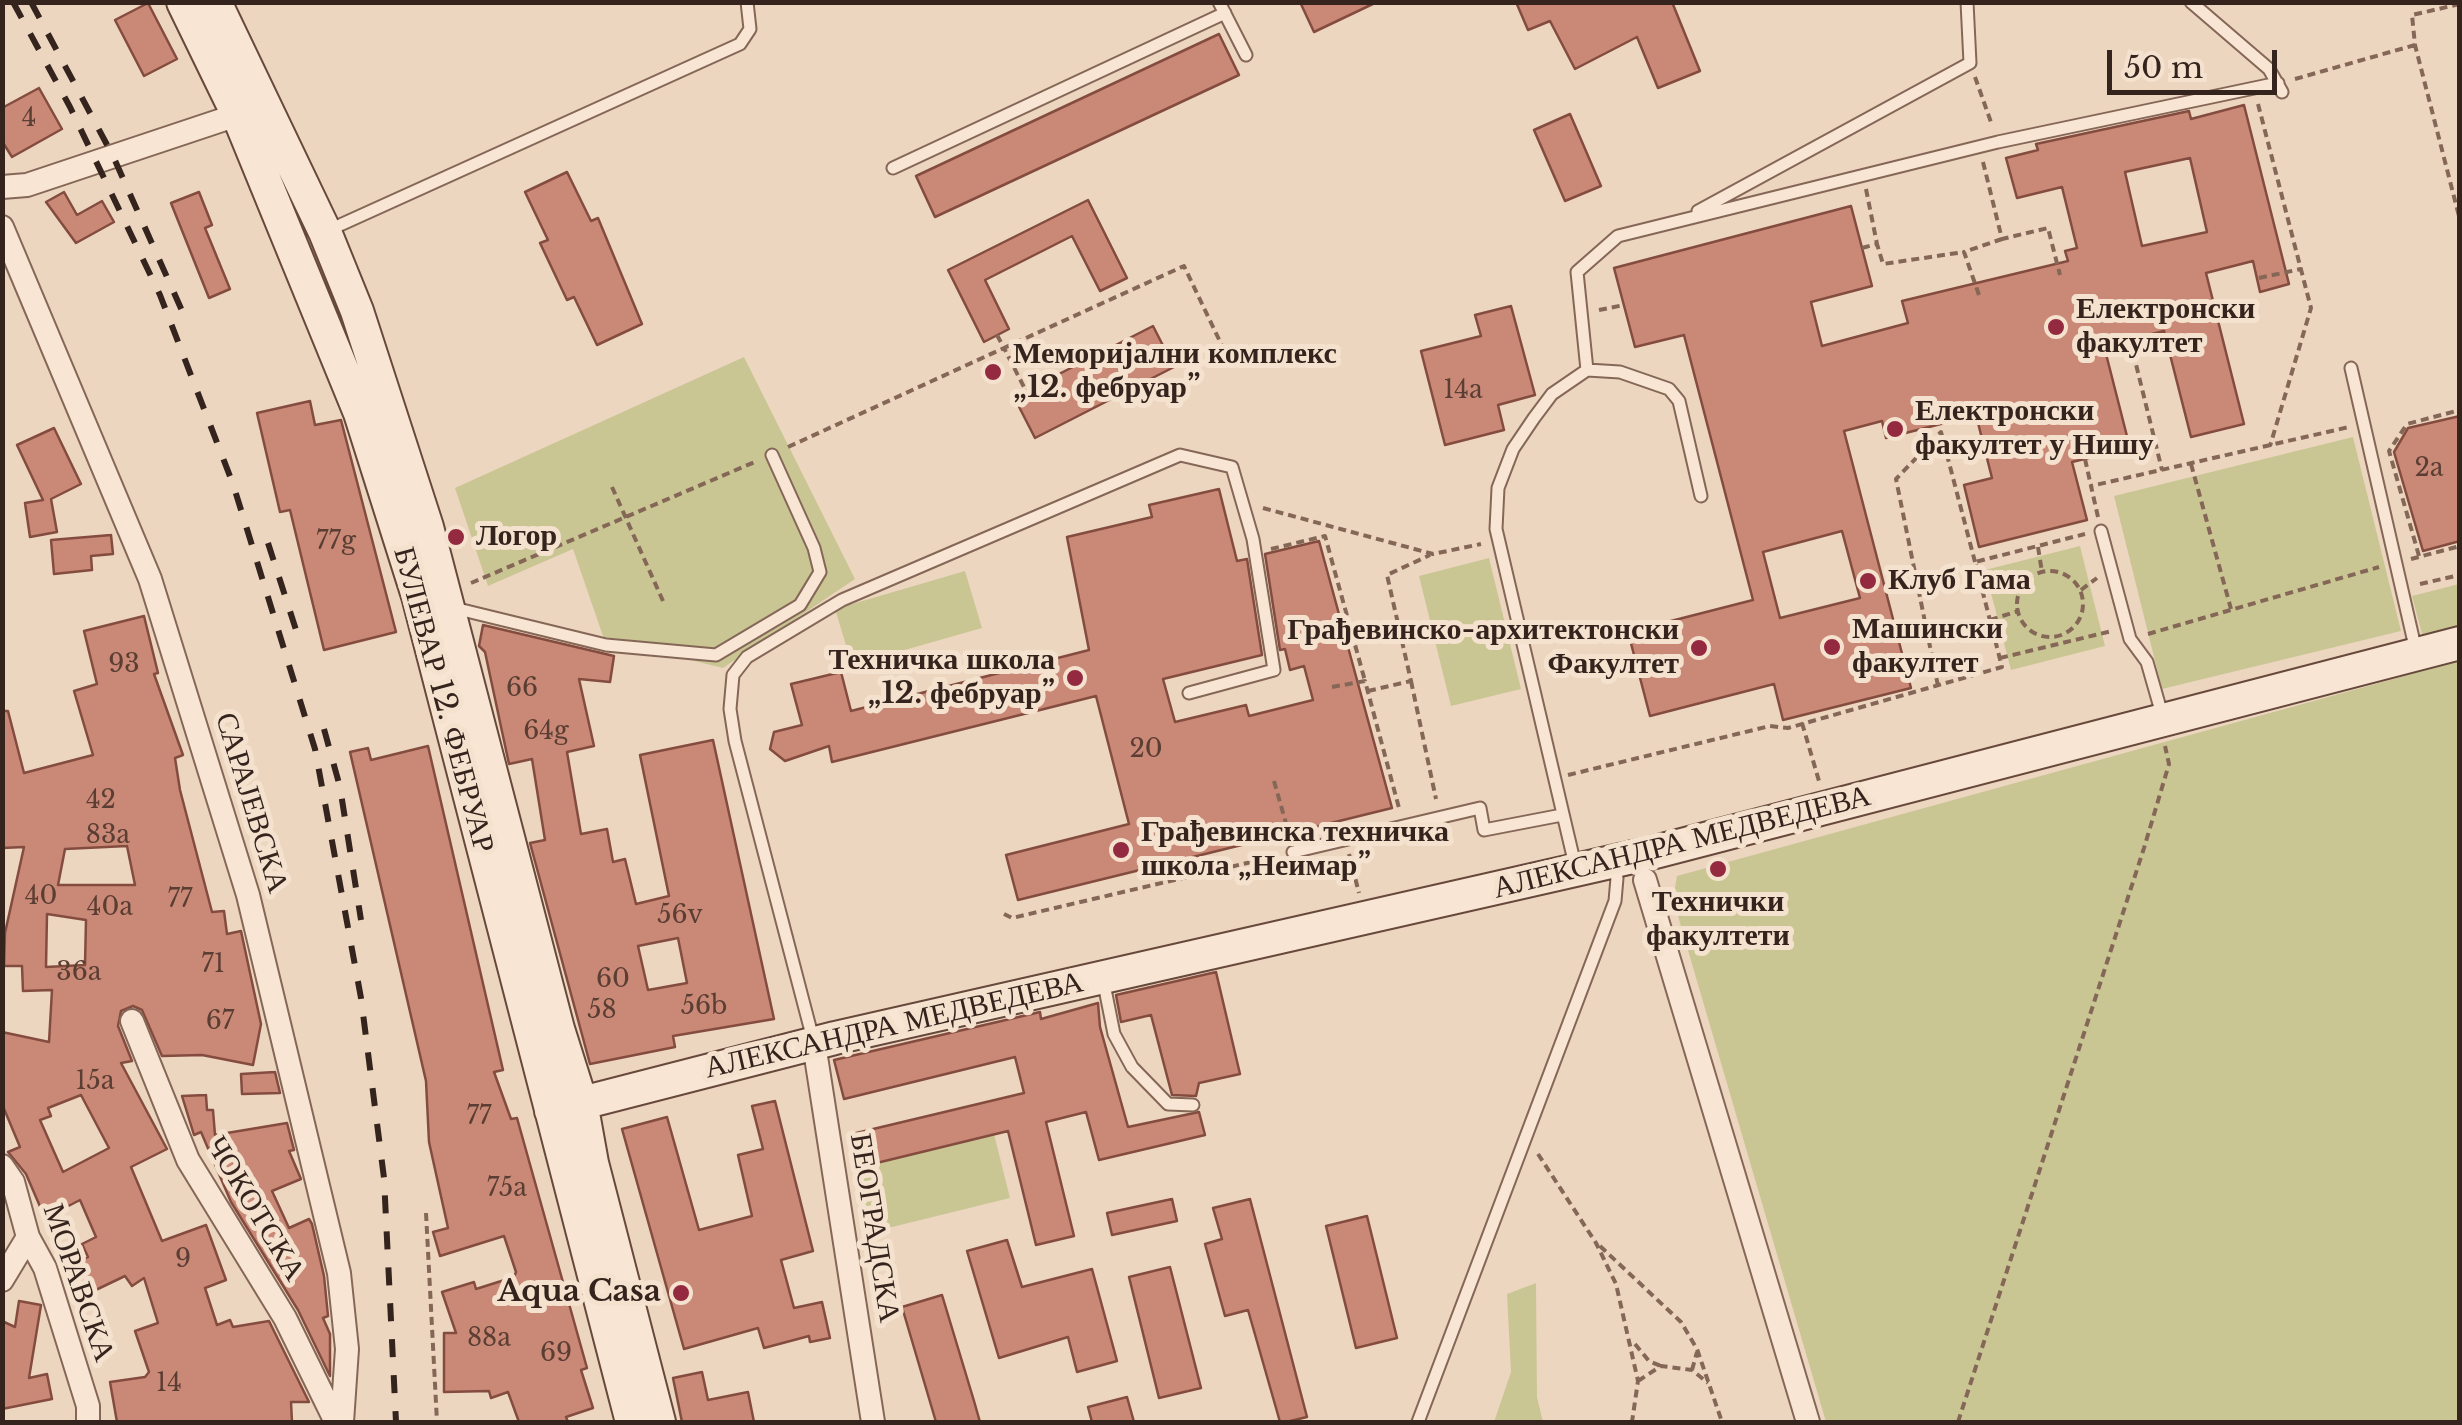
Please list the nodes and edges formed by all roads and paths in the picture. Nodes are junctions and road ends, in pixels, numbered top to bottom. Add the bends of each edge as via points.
1 (183, 2) edge
2 (216, 2) edge
3 (746, 2) edge
4 (1967, 2) edge
5 (2191, 2) edge
6 (2460, 4) edge
7 (1222, 8) edge
8 (2416, 45) junction
9 (1246, 55) dead end
10 (1970, 63) junction
11 (2280, 88) junction
12 (2259, 108) dead end
13 (252, 110) junction
14 (1998, 142) junction
15 (1979, 146) junction
16 (894, 168) dead end
17 (1863, 176) junction
18 (2, 188) edge
19 (2460, 220) edge
20 (1681, 221) junction
21 (2, 226) edge
22 (325, 232) junction
23 (2002, 239) junction
24 (1877, 244) junction
25 (1862, 248) dead end
26 (1964, 252) junction
27 (2301, 269) junction
28 (2060, 276) dead end
29 (2259, 278) dead end
30 (1979, 295) dead end
31 (1624, 306) dead end
32 (1581, 313) junction
33 (998, 335) dead end
34 (2130, 340) dead end
35 (1004, 348) junction
36 (1226, 352) dead end
37 (2351, 368) dead end
38 (1587, 370) junction
39 (1026, 391) dead end
40 (2460, 410) edge
41 (1940, 424) dead end
42 (2363, 424) junction
43 (1941, 432) junction
44 (2270, 446) junction
45 (772, 454) junction
46 (2085, 459) dead end
47 (2191, 464) junction
48 (2162, 470) junction
49 (2092, 486) junction
50 (612, 488) dead end
51 (1701, 496) dead end
52 (1244, 503) junction
53 (626, 520) junction
54 (1326, 526) junction
55 (2101, 530) junction
56 (1324, 536) junction
57 (1498, 539) junction
58 (2038, 546) junction
59 (2460, 546) edge
60 (1254, 548) junction
61 (1433, 554) junction
62 (2419, 556) junction
63 (2402, 560) dead end
64 (1975, 562) junction
65 (2388, 564) dead end
66 (2042, 572) junction
67 (2460, 575) edge
68 (471, 583) dead end
69 (2406, 588) dead end
70 (663, 601) dead end
71 (448, 607) junction
72 (2231, 609) junction
73 (2018, 611) junction
74 (1990, 620) junction
75 (2129, 633) junction
76 (2058, 636) junction
77 (2460, 643) edge
78 (2060, 644) junction
79 (2417, 654) junction
80 (2000, 658) junction
81 (1365, 681) junction
82 (1411, 681) junction
83 (1938, 686) junction
84 (1332, 687) dead end
85 (1368, 692) junction
86 (1189, 693) dead end
87 (2163, 718) junction
88 (1802, 724) junction
89 (1552, 778) junction
90 (1274, 781) dead end
91 (1436, 802) dead end
92 (1828, 809) junction
93 (1562, 814) junction
94 (1403, 824) junction
95 (1345, 838) junction
96 (1293, 852) junction
97 (1610, 861) junction
98 (1576, 870) junction
99 (1645, 880) dead end
100 (1362, 905) dead end
101 (1004, 914) dead end
102 (1102, 976) junction
103 (132, 1021) dead end
104 (814, 1044) junction
105 (1192, 1105) dead end
106 (566, 1106) junction
107 (1527, 1138) junction
108 (2, 1166) edge
109 (426, 1213) dead end
110 (28, 1237) junction
111 (1596, 1243) junction
112 (2, 1280) edge
113 (1632, 1340) junction
114 (1697, 1349) junction
115 (1661, 1366) junction
116 (1692, 1370) junction
117 (1638, 1382) junction
118 (1710, 1384) junction
119 (88, 1422) edge
120 (339, 1422) edge
121 (437, 1422) edge
122 (632, 1422) edge
123 (659, 1422) edge
124 (873, 1422) edge
125 (1418, 1422) edge
126 (1632, 1422) edge
127 (1722, 1422) edge
128 (1808, 1422) edge
129 (1958, 1422) edge

1 - 13 main road, БУЛЕВАР 12. ФЕБРУАР
2 - 13 main road, БУЛЕВАР 12. ФЕБРУАР
3 - 22 lane via 750,29 740,44
4 - 10 lane
5 - 11 lane via 2269,69
6 - 8 path via 2412,15
7 - 9 lane
7 - 16 lane
8 - 11 path
8 - 19 path
10 - 14 path
10 - 20 lane
11 - 14 lane
12 - 27 path
13 - 18 street
13 - 22 main road, БУЛЕВАР 12. ФЕБРУАР
13 - 106 main road, БУЛЕВАР 12. ФЕБРУАР via 418,596
14 - 15 lane
15 - 17 lane
15 - 23 path
17 - 20 lane
17 - 24 path
20 - 32 lane via 1618,236 1577,272
21 - 120 street, САРАЈЕВСКА via 150,579 248,895 340,1274 347,1348
22 - 71 main road, БУЛЕВАР 12. ФЕБРУАР via 387,400
23 - 26 path
23 - 28 path via 2048,228
24 - 25 path
24 - 26 path via 1882,264
26 - 30 path
27 - 29 path
27 - 44 path via 2311,308
31 - 32 path
32 - 38 lane
33 - 35 path
34 - 48 path
35 - 36 path via 1184,266
35 - 39 path
35 - 45 path
37 - 42 lane
38 - 51 lane via 1620,372 1669,389 1680,401
38 - 57 lane via 1552,394 1513,448 1498,488
40 - 62 path via 2406,424 2389,451
41 - 43 path
42 - 44 path
42 - 79 lane
43 - 64 path
43 - 83 path via 1896,479
44 - 47 path
45 - 53 path
45 - 71 lane via 820,572 800,605 716,655 606,645
46 - 49 path
47 - 48 path
47 - 72 path
48 - 49 path
49 - 55 path
50 - 53 path
52 - 54 path
52 - 60 lane
52 - 104 lane via 1232,467 1180,456 842,600 746,658 734,676 735,741
53 - 68 path
53 - 70 path
54 - 56 path
54 - 61 path
55 - 58 path
55 - 75 lane
56 - 60 path
56 - 81 path
57 - 61 path
57 - 89 lane
58 - 64 path
58 - 66 path
59 - 62 path
60 - 86 lane via 1274,670
61 - 82 path via 1387,576
62 - 63 path
64 - 74 path
65 - 72 path
66 - 73 path via 2024,584
66 - 76 path via 2074,580 2084,601 2078,622
67 - 69 path
71 - 106 main road, БУЛЕВАР 12. ФЕБРУАР
72 - 75 path
73 - 74 path
73 - 76 path via 2030,631
74 - 80 path
75 - 78 path
75 - 87 lane via 2148,662
76 - 78 path
77 - 79 main road, АЛЕКСАНДРА МЕДВЕДЕВА
78 - 80 path
79 - 87 main road, АЛЕКСАНДРА МЕДВЕДЕВА
80 - 83 path via 2002,667
81 - 84 path
81 - 85 path
82 - 85 path
82 - 91 path
83 - 88 path
85 - 94 path
87 - 92 main road, АЛЕКСАНДРА МЕДВЕДЕВА
87 - 129 path via 2169,764
88 - 89 path
88 - 92 path
89 - 93 lane
90 - 96 path
92 - 97 main road, АЛЕКСАНДРА МЕДВЕДЕВА
93 - 94 lane via 1484,830 1480,808
93 - 98 lane
94 - 95 lane
95 - 96 lane
95 - 100 path
96 - 101 path via 1012,918
97 - 98 main road, АЛЕКСАНДРА МЕДВЕДЕВА
97 - 107 lane via 1615,901
98 - 102 main road, АЛЕКСАНДРА МЕДВЕДЕВА
99 - 128 street
102 - 104 main road, АЛЕКСАНДРА МЕДВЕДЕВА
102 - 105 lane via 1114,1034 1132,1067 1168,1104
103 - 120 street, ЧОКОТСКА via 188,1160
104 - 106 main road, АЛЕКСАНДРА МЕДВЕДЕВА
104 - 124 street, БЕОГРАДСКА
106 - 122 main road, БУЛЕВАР 12. ФЕБРУАР
106 - 123 main road, БУЛЕВАР 12. ФЕБРУАР via 592,1163
107 - 111 path
107 - 125 lane
108 - 110 street, МОРАВСКА
109 - 121 path
110 - 112 street
110 - 119 street, МОРАВСКА via 45,1268
111 - 113 path
111 - 114 path via 1681,1322
113 - 115 path
113 - 117 path
114 - 116 path
114 - 118 path
115 - 116 path
115 - 117 path
116 - 118 path
117 - 126 path
118 - 127 path

